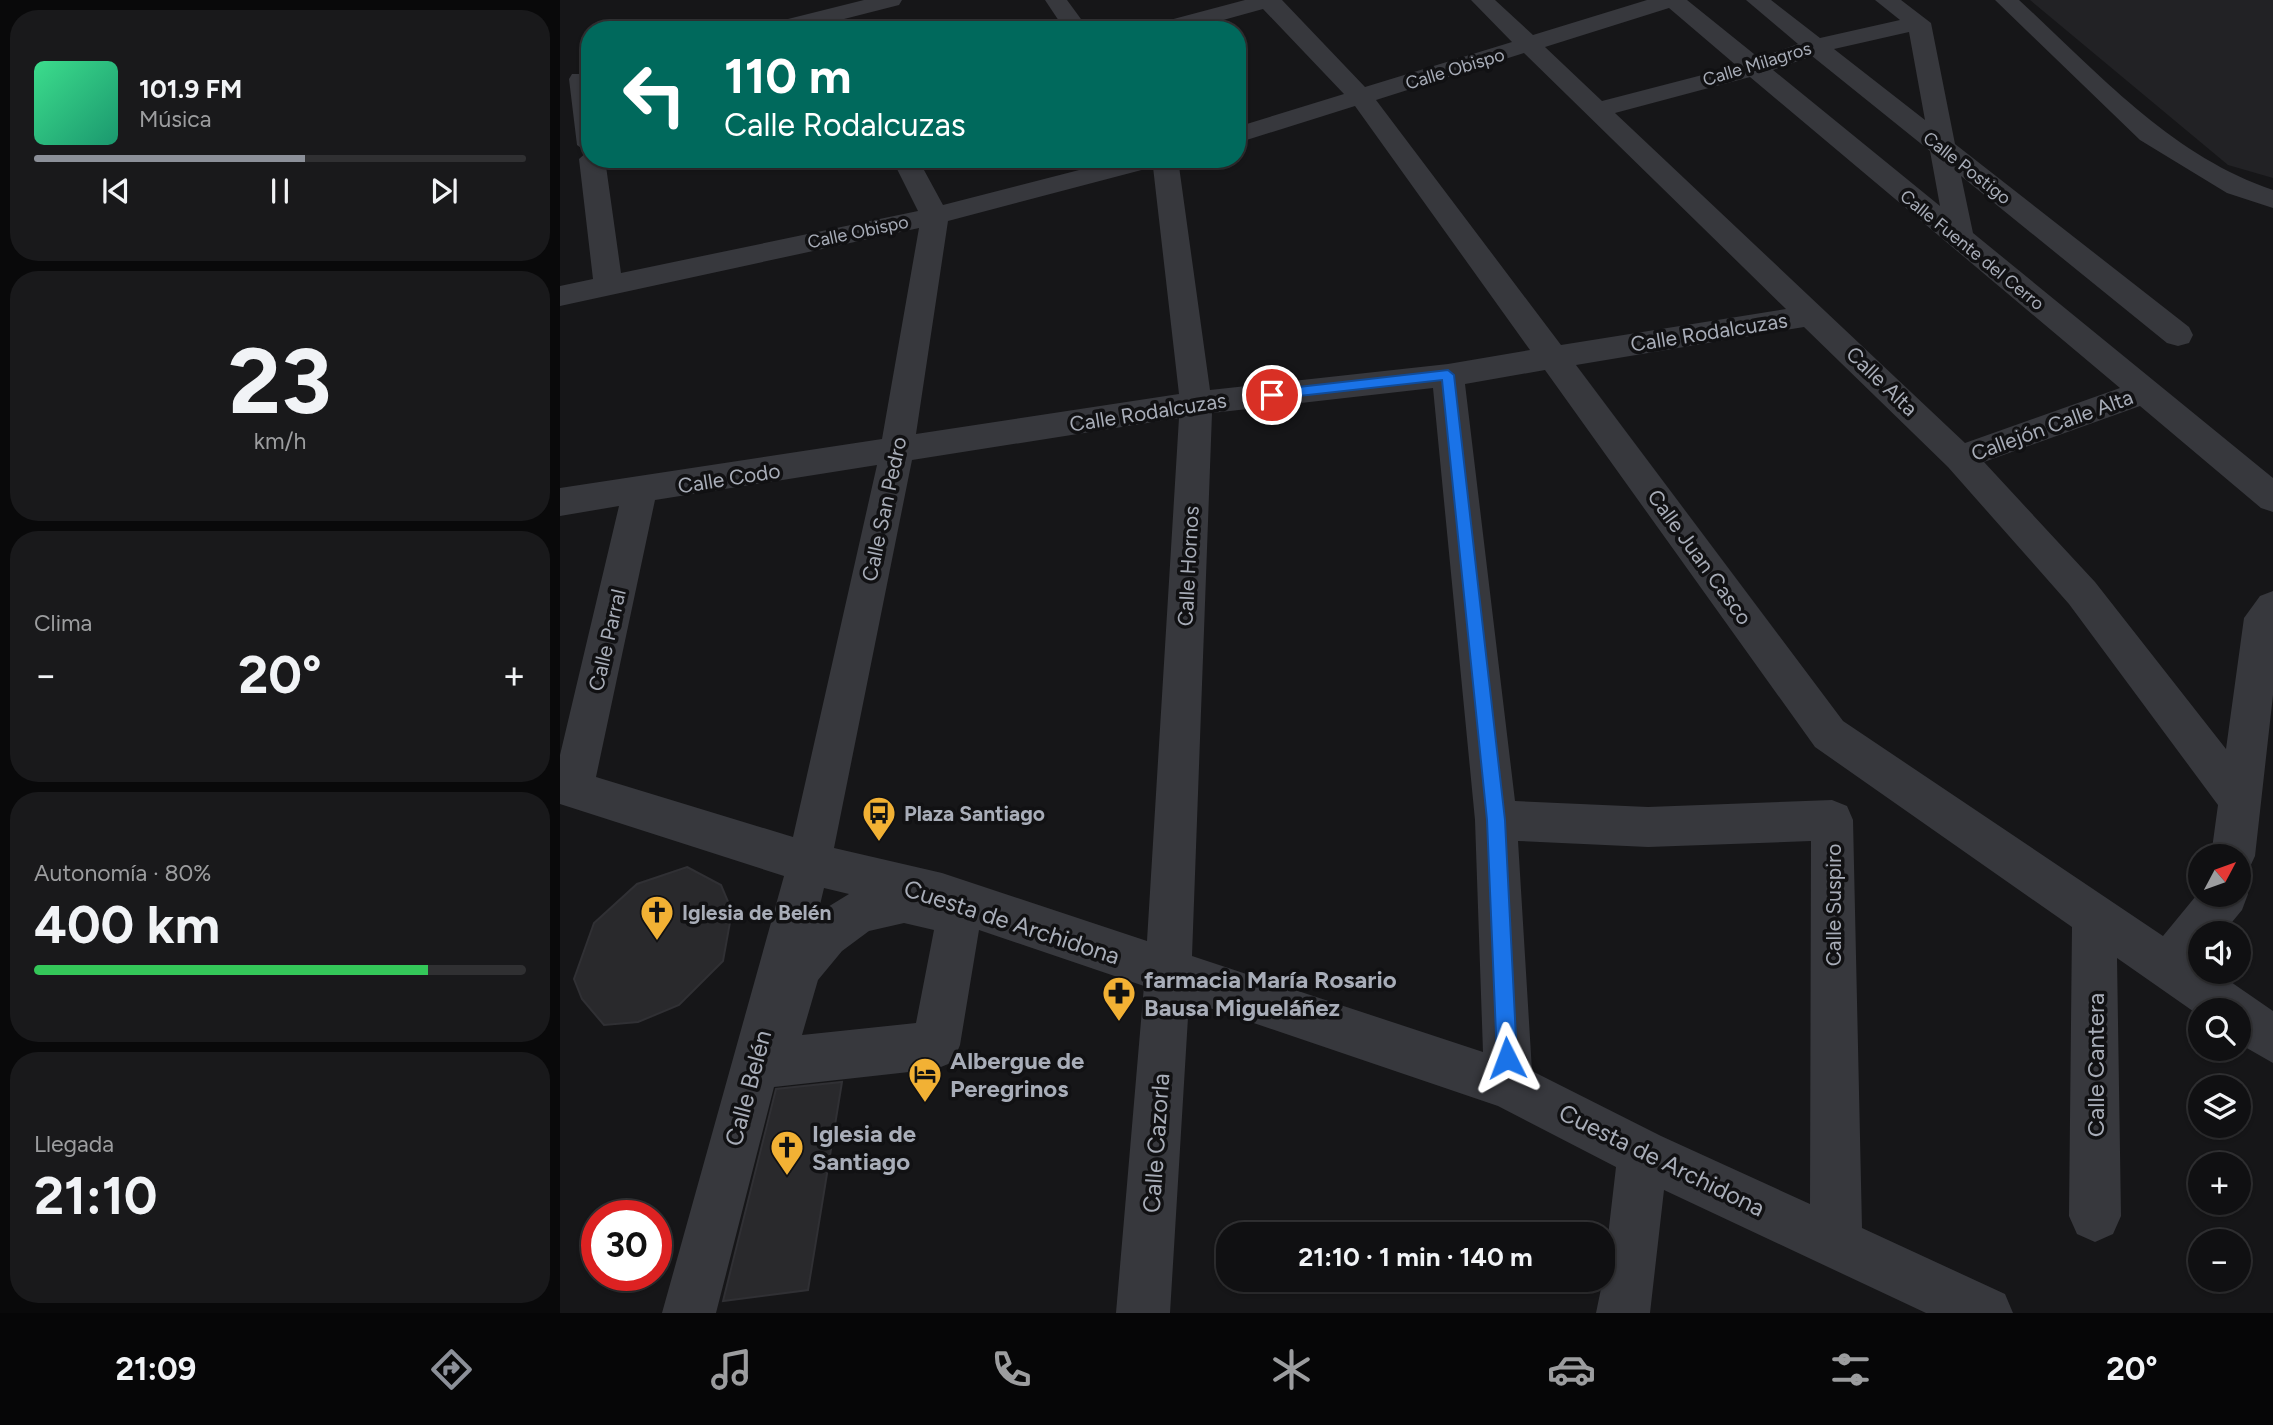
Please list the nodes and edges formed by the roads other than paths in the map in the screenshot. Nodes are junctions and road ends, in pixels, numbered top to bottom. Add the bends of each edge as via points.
1 (891, 0) edge
2 (1056, 0) edge
3 (1269, 0) edge
4 (1482, 0) edge
5 (1672, 0) edge
6 (1756, 0) edge
7 (1885, 0) edge
8 (2006, 0) edge
9 (830, 15) edge
10 (807, 21) edge
11 (1071, 21) edge
12 (1192, 21) edge
13 (1919, 23) junction
14 (1533, 45) junction
15 (1816, 46) junction
16 (1752, 69) junction
17 (577, 80) edge
18 (1362, 98) junction
19 (581, 100) edge
20 (1596, 110) junction
21 (1246, 132) edge
22 (1943, 149) junction
23 (593, 168) edge
24 (910, 168) edge
25 (1119, 168) edge
26 (1166, 168) edge
27 (2273, 199) edge
28 (935, 216) junction
29 (1960, 240) junction
30 (608, 285) junction
31 (560, 296) edge
32 (1814, 315) junction
33 (2178, 335) dead end
34 (1555, 357) junction
35 (1448, 375) junction
36 (2144, 391) junction
37 (1196, 403) junction
38 (897, 451) junction
39 (1960, 458) junction
40 (640, 492) junction
41 (2273, 498) edge
42 (560, 502) edge
43 (2273, 607) edge
44 (567, 786) edge
45 (2240, 800) junction
46 (1496, 820) junction
47 (2234, 844) edge
48 (809, 863) junction
49 (2216, 907) edge
50 (2094, 915) junction
51 (2168, 966) junction
52 (1168, 973) junction
53 (2214, 998) edge
54 (2251, 1024) edge
55 (2273, 1039) edge
56 (847, 1054) joint
57 (1508, 1085) junction
58 (1643, 1154) junction
59 (2095, 1216) dead end
60 (1836, 1243) junction
61 (689, 1313) edge
62 (1143, 1313) edge
63 (1623, 1313) edge
64 (1986, 1313) edge

1 - 9 street
2 - 11 street
3 - 12 street
3 - 18 street, Calle Juan Casco
4 - 14 street, Calle Alta
5 - 14 street, Calle Obispo
5 - 16 street, Calle Fuente del Cerro
6 - 15 street, Calle Postigo
7 - 13 street
8 - 27 street via 2150,134 2237,187
9 - 10 street
13 - 15 street, Calle Milagros
13 - 22 street
14 - 18 street, Calle Obispo
14 - 20 street, Calle Alta
15 - 16 street, Calle Milagros
15 - 22 street, Calle Postigo
16 - 20 street, Calle Milagros
16 - 29 street, Calle Fuente del Cerro
17 - 19 street
18 - 21 street, Calle Obispo
18 - 34 street, Calle Juan Casco
20 - 32 street, Calle Alta
22 - 29 street
22 - 33 street, Calle Postigo
23 - 30 street
24 - 28 street
25 - 28 street, Calle Obispo
26 - 37 street, Calle Hornos
28 - 30 street, Calle Obispo
28 - 38 street, Calle San Pedro
29 - 36 street, Calle Fuente del Cerro
30 - 31 street, Calle Obispo
32 - 34 street, Calle Rodalcuzas
32 - 39 street, Calle Alta
34 - 35 street, Calle Rodalcuzas
34 - 50 street, Calle Juan Casco via 1829,734
35 - 37 street, Calle Rodalcuzas
35 - 46 street
36 - 39 street, Callejón Calle Alta
36 - 41 street, Calle Fuente del Cerro
37 - 38 street, Calle Rodalcuzas
37 - 52 street, Calle Hornos
38 - 40 street, Calle Codo
38 - 48 street, Calle San Pedro
39 - 45 street, Calle Alta via 2082,593
40 - 42 street, Calle Codo
40 - 44 street, Calle Parral
43 - 45 street via 2263,618
44 - 48 street, Cuesta de Archidona
45 - 47 street
46 - 57 street
46 - 60 street, Calle Suspiro via 1648,827 1832,820
48 - 52 street, Cuesta de Archidona via 942,895
48 - 61 street, Calle Belén
49 - 51 street
50 - 51 street, Calle Juan Casco
50 - 59 street, Calle Cantera
51 - 53 street, Calle Juan Casco
52 - 57 street, Cuesta de Archidona
52 - 62 street, Calle Cazorla
54 - 55 street
56 - 56 street via 771,1063 799,967 826,936 853,915 878,904 904,901 959,914 936,1045
57 - 58 street, Cuesta de Archidona
58 - 60 street, Cuesta de Archidona
58 - 63 street
60 - 64 street, Cuesta de Archidona

